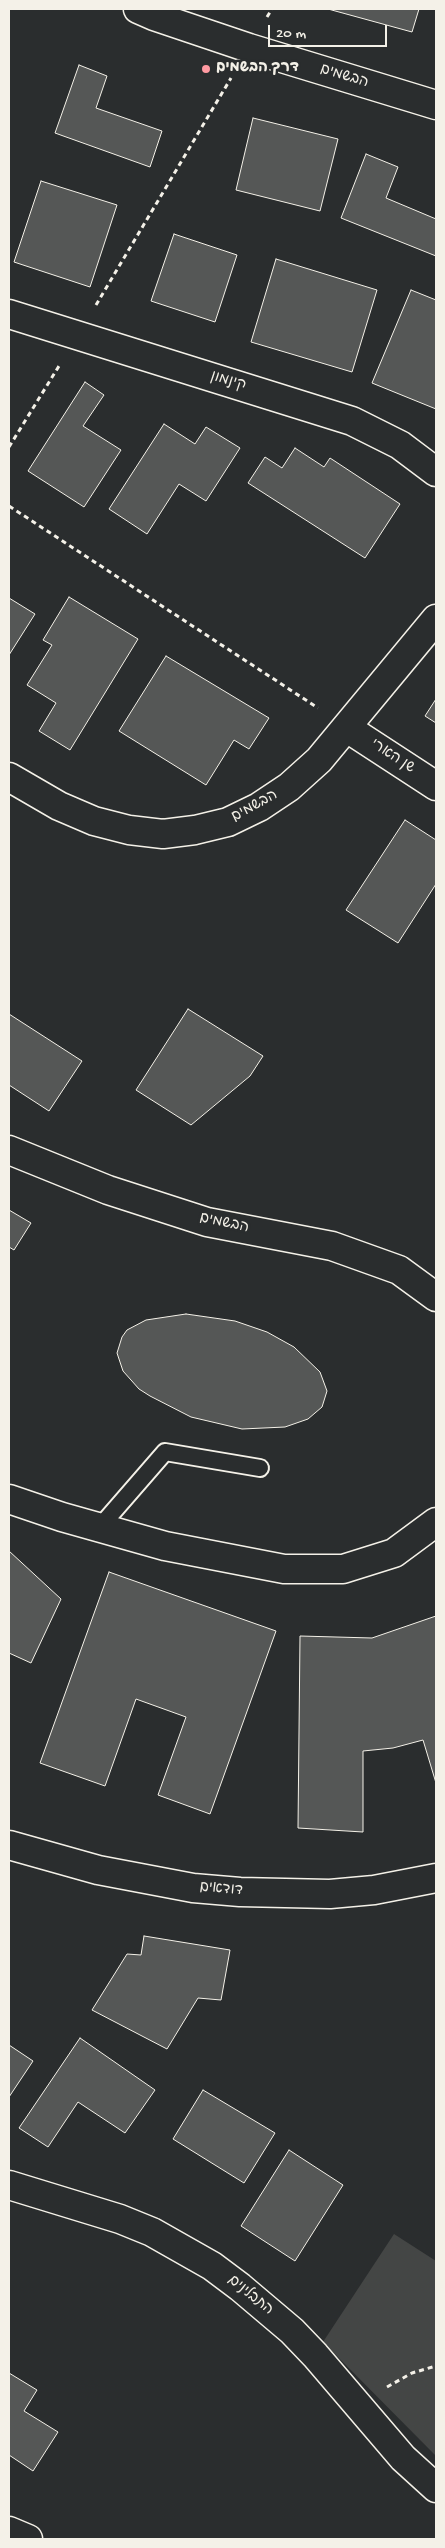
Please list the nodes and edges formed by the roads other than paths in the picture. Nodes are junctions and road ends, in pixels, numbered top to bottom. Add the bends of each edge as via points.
1 (138, 9) edge
2 (436, 105) edge
3 (9, 314) edge
4 (436, 472) edge
5 (436, 619) edge
6 (347, 728) junction
7 (9, 777) edge
8 (436, 786) edge
9 (9, 1150) edge
10 (436, 1298) edge
11 (260, 1468) dead end
12 (9, 1499) edge
13 (436, 1522) edge
14 (99, 1528) junction
15 (9, 1844) edge
16 (436, 1878) edge
17 (9, 2185) edge
18 (436, 2488) edge
19 (9, 2531) edge
20 (28, 2539) edge

1 - 2 street, הבשמים via 249,48
3 - 4 street, קינמון via 352,421 400,445
5 - 6 street, הבשמים
6 - 7 street, הבשמים via 319,760 259,808 228,822 196,830 163,834 94,821 58,806
6 - 8 street, שן הארי
9 - 10 street, הבשמים via 108,1190 208,1222 332,1246 399,1270
11 - 14 lane via 164,1452
12 - 14 street
13 - 14 street via 394,1553 343,1569 284,1569 165,1546
15 - 16 street, דודאים via 98,1870 193,1888 240,1892 330,1894 374,1890
17 - 18 street, התבלינים via 120,2219 152,2232 212,2266 292,2331 403,2458
19 - 20 street

